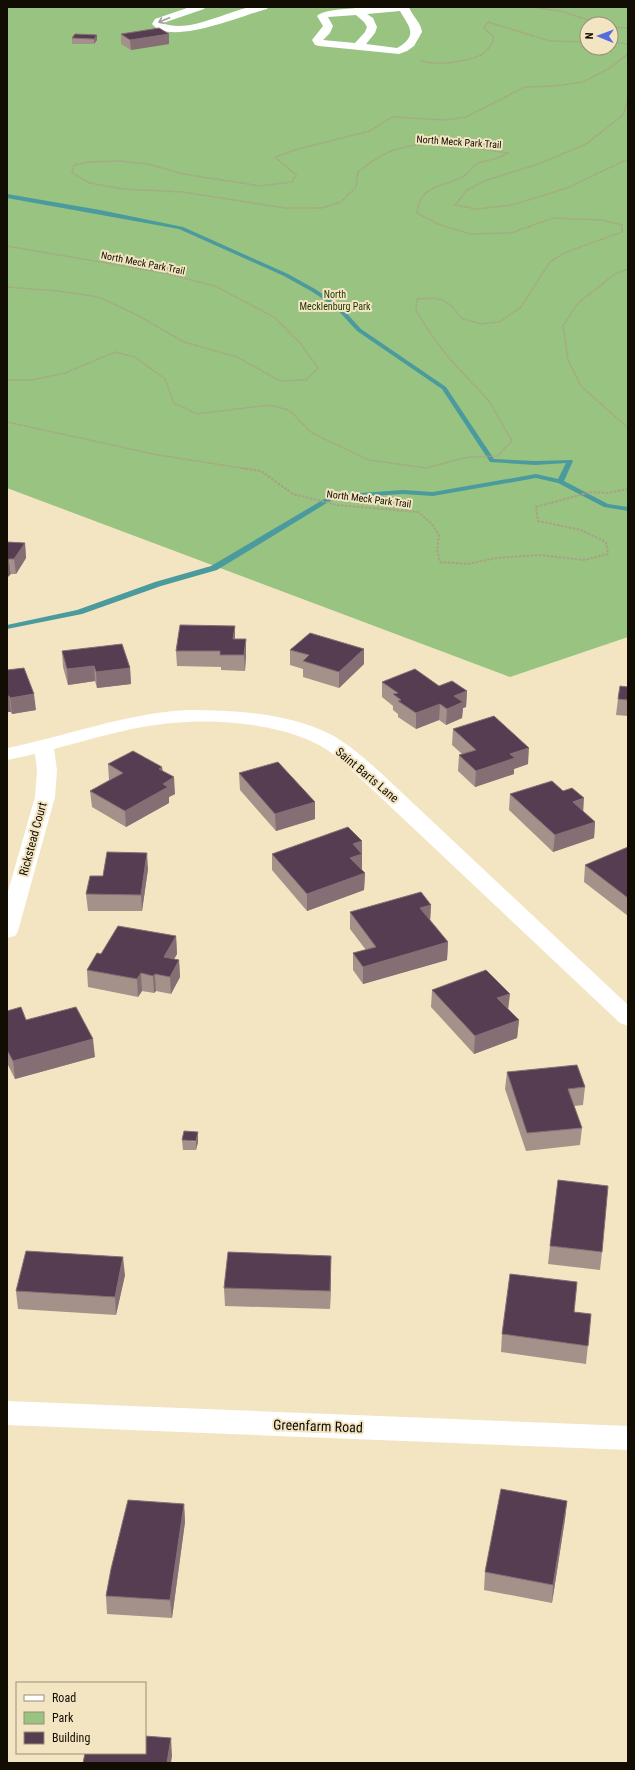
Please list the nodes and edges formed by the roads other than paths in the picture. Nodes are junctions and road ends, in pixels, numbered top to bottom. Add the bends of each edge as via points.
1 (200, 7) edge
2 (263, 7) edge
3 (404, 7) edge
4 (357, 11) junction
5 (357, 48) junction
6 (44, 746) junction
7 (7, 754) edge
8 (7, 931) edge
9 (628, 1018) edge
10 (7, 1413) edge
11 (628, 1438) edge

1 -> 2 street via 156,24 166,29 191,28
3 - 4 street
3 - 5 street via 408,17 415,24 416,34 408,47 400,51
4 - 5 street via 369,20 372,27
4 - 5 street via 322,16 328,26 317,40 319,44
6 - 7 street, Saint Barts Lane
6 - 8 street, Rickstead Court via 47,770 45,797
6 - 9 street, Saint Barts Lane via 154,719 181,716 260,720 294,728 324,739 351,757
10 - 11 street, Greenfarm Road

